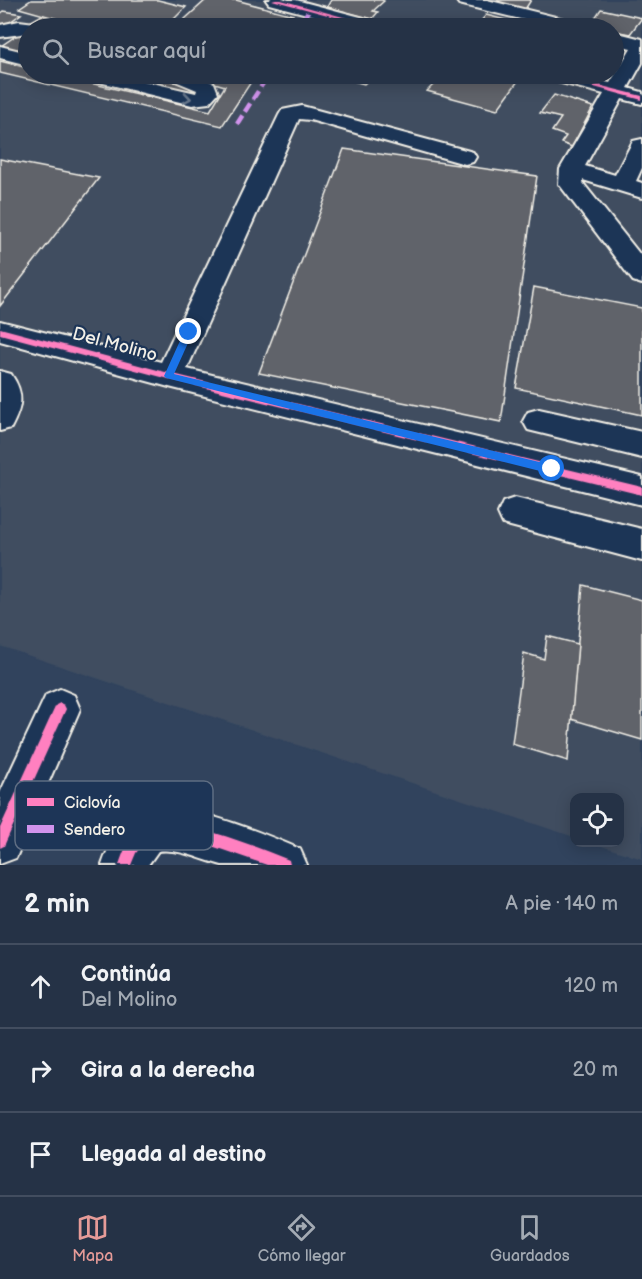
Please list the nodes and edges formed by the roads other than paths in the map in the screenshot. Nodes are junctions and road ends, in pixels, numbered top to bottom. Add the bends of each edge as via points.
1 (275, 0) edge
2 (465, 0) edge
3 (312, 5) edge
4 (350, 18) edge
5 (537, 18) edge
6 (18, 27) edge
7 (0, 30) edge
8 (624, 40) edge
9 (0, 52) edge
10 (18, 56) edge
11 (624, 76) edge
12 (148, 84) edge
13 (203, 84) edge
14 (588, 84) edge
15 (619, 84) edge
16 (615, 91) junction
17 (642, 98) edge
18 (641, 146) edge
19 (465, 157) dead end
20 (572, 169) junction
21 (632, 188) edge
22 (642, 275) edge
23 (0, 331) edge
24 (169, 376) junction
25 (0, 382) edge
26 (0, 419) edge
27 (539, 422) dead end
28 (642, 446) edge
29 (642, 491) edge
30 (515, 513) dead end
31 (642, 545) edge
32 (60, 709) dead end
33 (28, 781) edge
34 (15, 809) edge
35 (213, 840) edge
36 (0, 842) edge
37 (130, 850) edge
38 (125, 865) edge
39 (284, 865) edge

1 - 3 street
2 - 5 street
3 - 4 street
6 - 7 street
8 - 11 street via 642,45
9 - 10 street
12 -> 13 street via 192,99 202,99 208,93
14 - 16 street
15 - 16 street
16 - 17 street
16 - 20 street
18 - 21 street
19 - 24 street via 313,114 290,115
20 - 21 street
20 - 22 street via 571,184
23 - 24 street, Del Molino
24 - 29 street, Del Molino
25 - 26 street via 7,399
27 - 28 street
30 - 31 street
32 - 33 street
34 - 36 street
35 - 39 street
37 - 38 street

